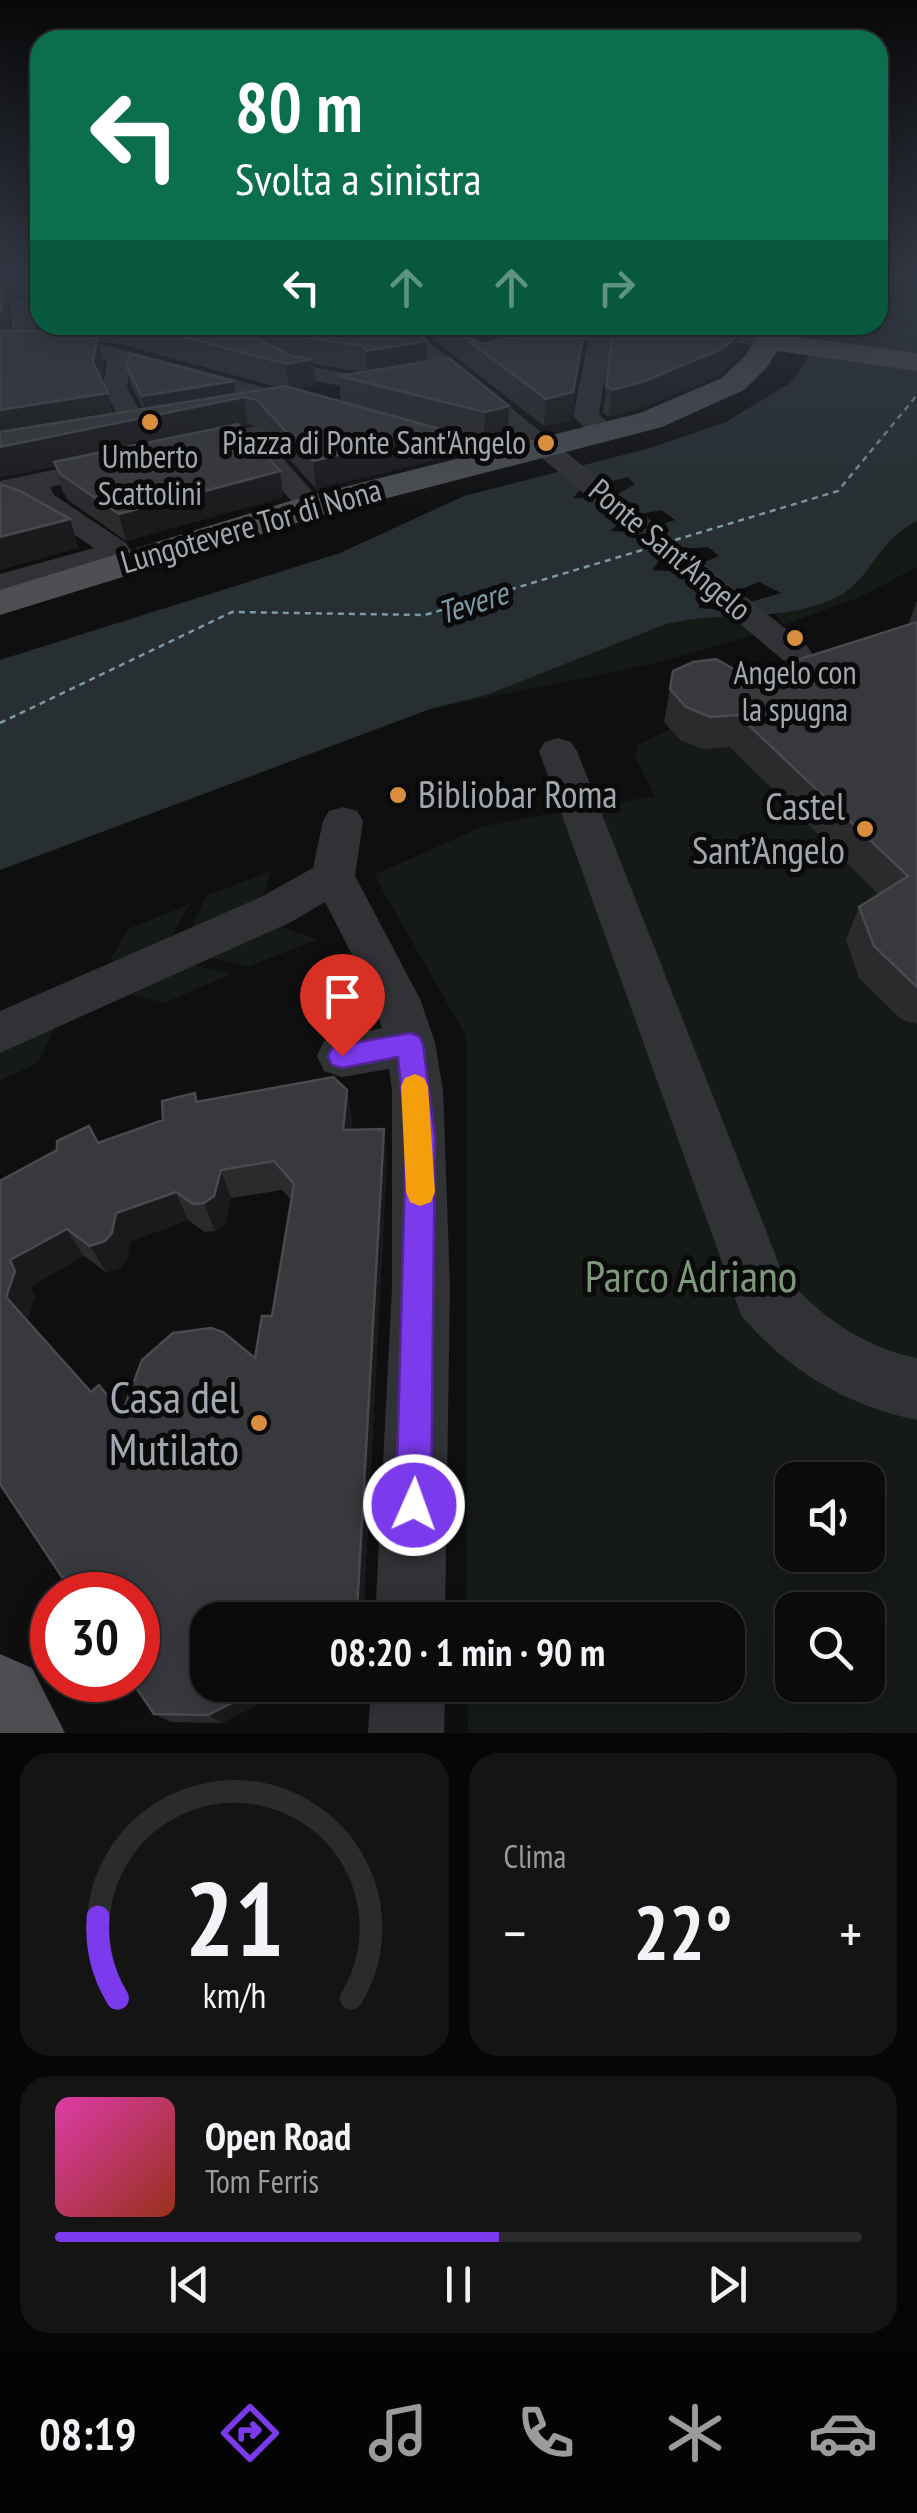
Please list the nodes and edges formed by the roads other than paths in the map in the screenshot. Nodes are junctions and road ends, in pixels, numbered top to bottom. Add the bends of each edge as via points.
1 (116, 355) edge
2 (269, 355) edge
3 (433, 355) edge
4 (599, 355) edge
5 (761, 355) edge
6 (863, 355) edge
7 (120, 356) junction
8 (917, 362) edge
9 (300, 372) junction
10 (457, 373) junction
11 (420, 380) edge
12 (296, 403) junction
13 (337, 415) junction
14 (246, 416) junction
15 (168, 423) edge
16 (595, 424) junction
17 (136, 428) junction
18 (100, 435) edge
19 (548, 452) junction
20 (29, 496) edge
21 (304, 498) dead end
22 (0, 584) edge
23 (0, 602) edge
24 (788, 648) dead end
25 (558, 751) dead end
26 (344, 821) dead end
27 (333, 878) junction
28 (0, 1033) edge
29 (410, 1044) junction
30 (342, 1056) dead end
31 (912, 1388) edge
32 (411, 1602) edge
33 (0, 1700) edge
34 (407, 1702) edge
35 (20, 1733) edge
36 (406, 1733) edge

1 - 7 street
2 - 9 street
3 - 10 street, Ponte Sant'Angelo
4 - 16 street
5 - 16 main road via 733,384 706,398
6 - 8 main road
7 - 14 street via 170,361
7 - 17 street via 114,386
9 - 12 street via 374,388
9 - 14 street
10 - 11 street
10 - 19 street, Ponte Sant'Angelo
12 - 13 street
12 - 14 street
13 - 14 street
13 - 19 street via 454,446
14 - 20 street via 147,458
14 - 21 street
15 - 17 street
16 - 19 main road
17 - 18 street
19 - 23 main road, Lungotevere Tor di Nona via 221,532
19 - 24 street, Ponte Sant'Angelo
20 - 22 street via 108,553
25 - 31 street via 756,1282 784,1322 814,1348
26 - 27 street
27 - 28 street
27 - 29 street via 363,930
29 - 30 street
29 - 32 street via 420,1137
33 - 35 main road
34 - 36 street

